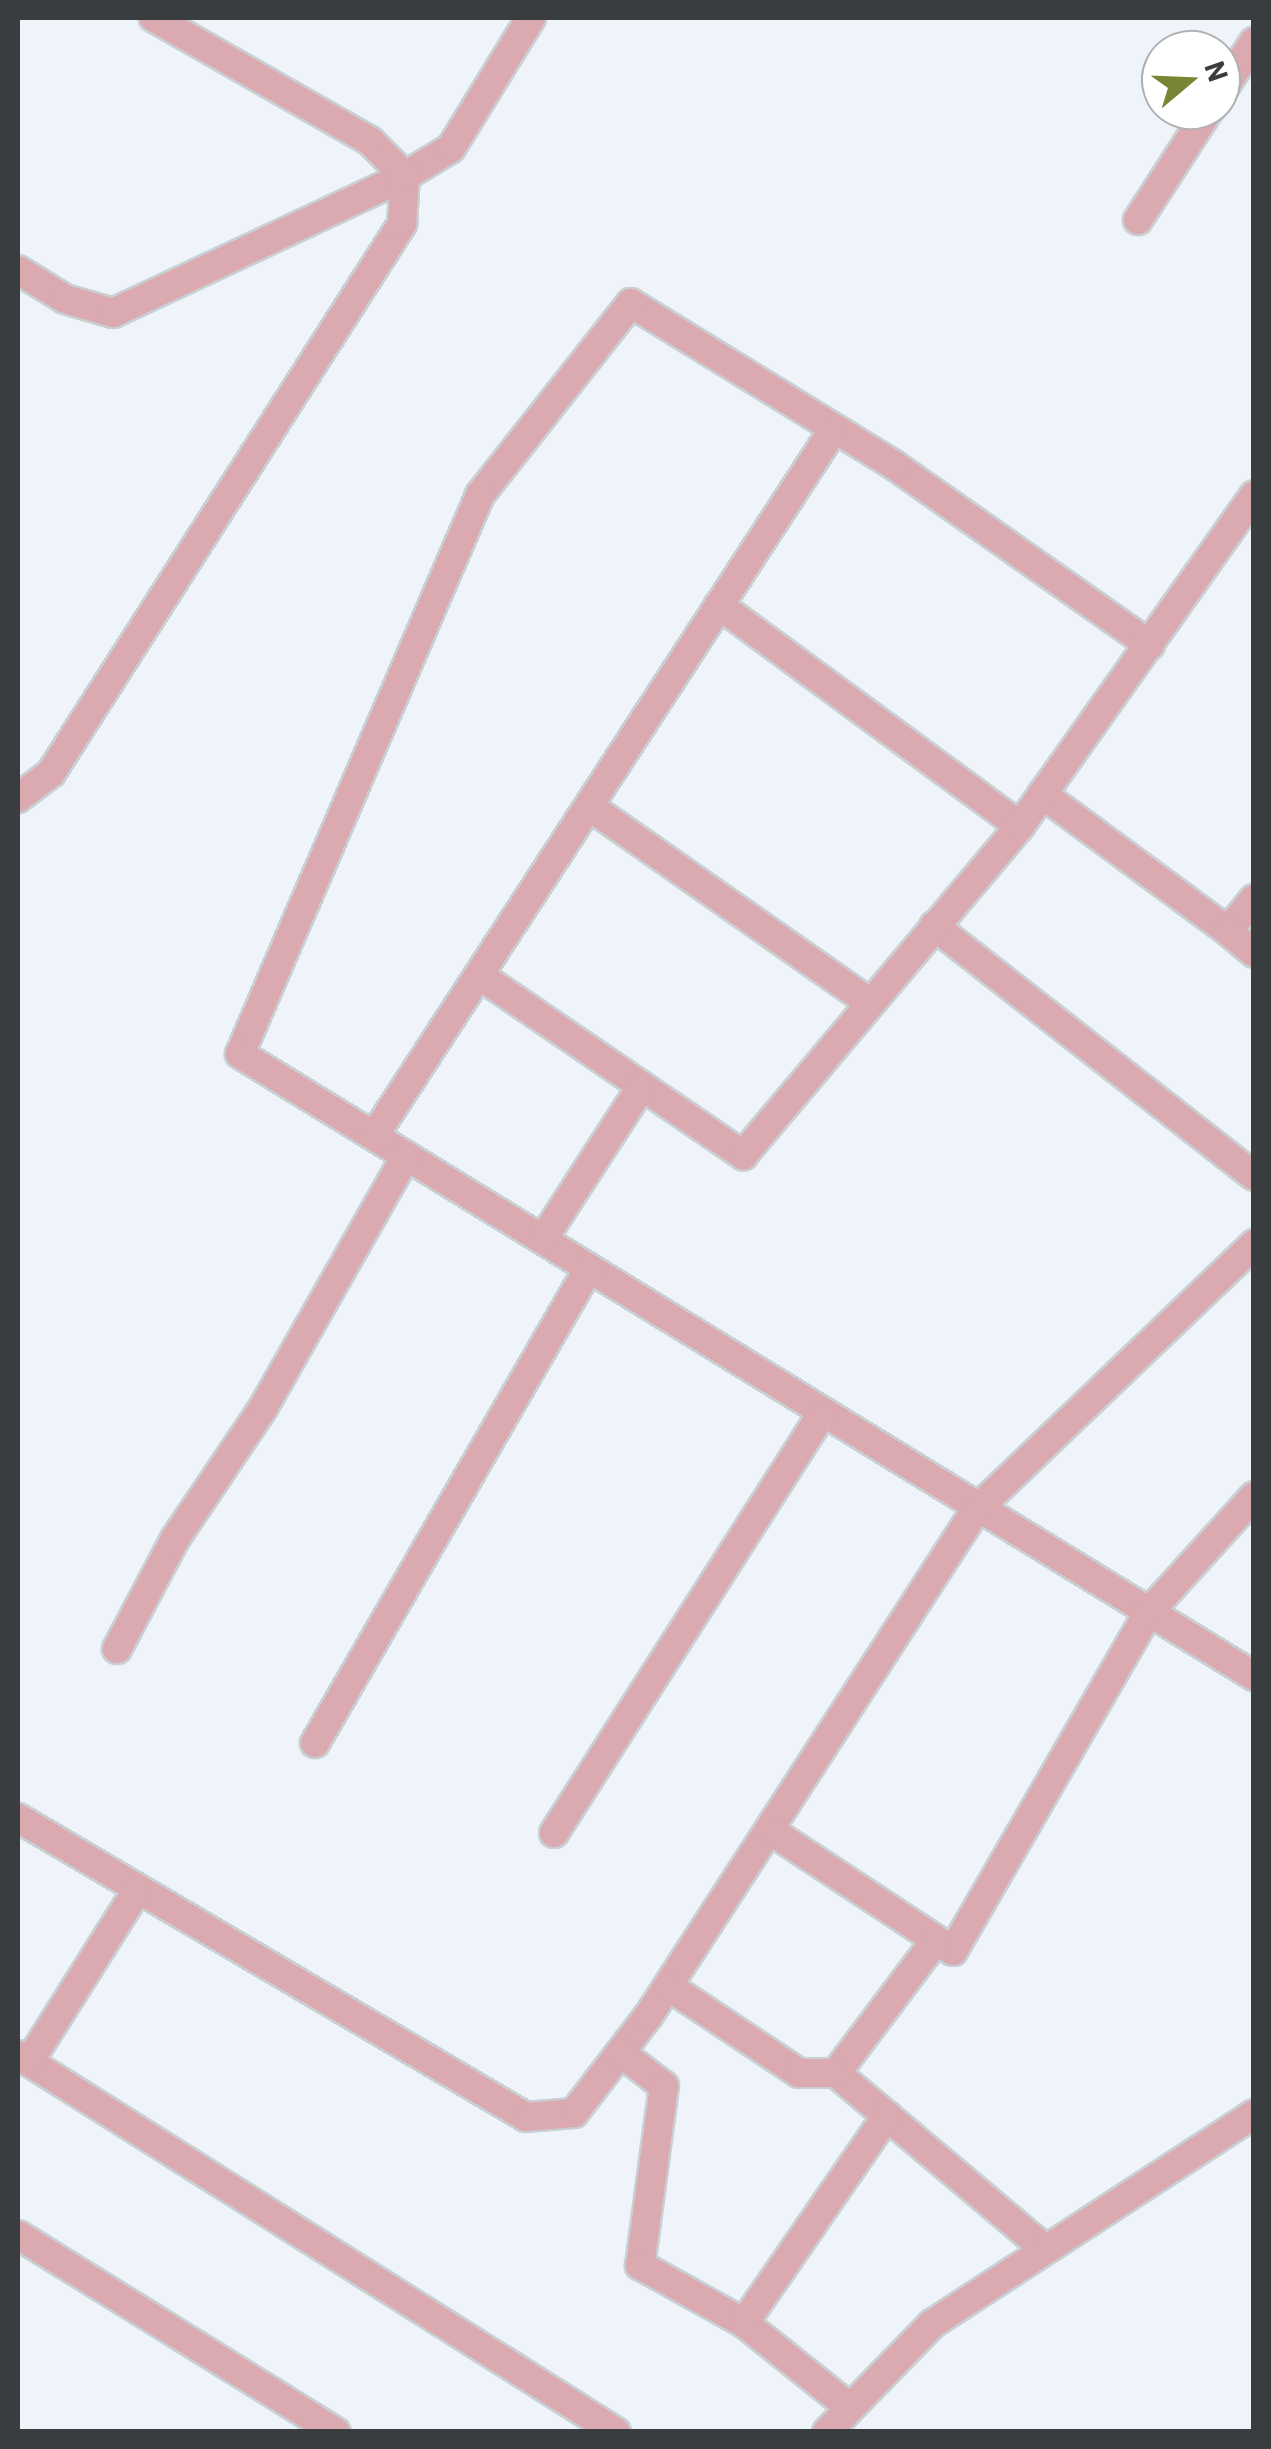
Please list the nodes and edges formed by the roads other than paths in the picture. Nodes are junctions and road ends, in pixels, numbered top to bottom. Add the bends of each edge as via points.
1 (154, 18) edge
2 (531, 18) edge
3 (1197, 130) edge
4 (405, 176) junction
5 (1138, 220) dead end
6 (18, 270) edge
7 (834, 428) junction
8 (1254, 495) edge
9 (720, 605) junction
10 (1150, 645) junction
11 (1042, 794) junction
12 (18, 798) edge
13 (590, 806) junction
14 (1020, 826) junction
15 (1254, 899) edge
16 (934, 926) junction
17 (1228, 932) junction
18 (1254, 954) edge
19 (479, 974) junction
20 (869, 1002) junction
21 (642, 1086) junction
22 (374, 1136) junction
23 (406, 1156) junction
24 (1254, 1176) edge
25 (543, 1239) junction
26 (1254, 1244) edge
27 (589, 1268) junction
28 (821, 1415) junction
29 (1254, 1496) edge
30 (976, 1510) junction
31 (1148, 1612) junction
32 (117, 1649) dead end
33 (1254, 1676) edge
34 (315, 1743) dead end
35 (18, 1818) edge
36 (771, 1832) junction
37 (554, 1833) dead end
38 (138, 1890) junction
39 (936, 1940) junction
40 (668, 1986) junction
41 (620, 2053) junction
42 (23, 2059) edge
43 (836, 2073) junction
44 (1254, 2114) edge
45 (888, 2116) junction
46 (18, 2235) edge
47 (1045, 2249) junction
48 (744, 2323) junction
49 (848, 2406) junction
50 (336, 2432) edge
51 (616, 2432) edge
52 (827, 2432) edge

1 - 4 street via 370,141
2 - 4 street via 451,148
3 - 5 street
4 - 6 street via 113,314 65,299
4 - 12 street via 402,224 50,773
7 - 9 street
7 - 10 street
7 - 22 street via 631,303 480,495 240,1054
8 - 10 street
9 - 13 street
9 - 14 street
10 - 11 street
11 - 14 street
11 - 17 street
13 - 19 street
13 - 20 street
14 - 16 street
15 - 17 street
16 - 20 street
16 - 24 street
17 - 18 street
19 - 21 street
19 - 22 street
20 - 21 street via 743,1155
21 - 25 street
22 - 23 street
23 - 25 street
23 - 32 street via 263,1408 175,1538
25 - 27 street
26 - 30 street
27 - 28 street
27 - 34 street
28 - 30 street
28 - 37 street
29 - 31 street
30 - 31 street
30 - 36 street
31 - 33 street
31 - 39 street via 954,1952
35 - 38 street
36 - 39 street
36 - 40 street
38 - 41 street via 526,2117 574,2113
38 - 42 street
39 - 43 street
40 - 41 street
40 - 43 street via 798,2073
41 - 48 street via 664,2086 640,2265
42 - 51 street
43 - 45 street
44 - 47 street
45 - 47 street
45 - 48 street
46 - 50 street
47 - 49 street via 932,2324
48 - 49 street
49 - 52 street

